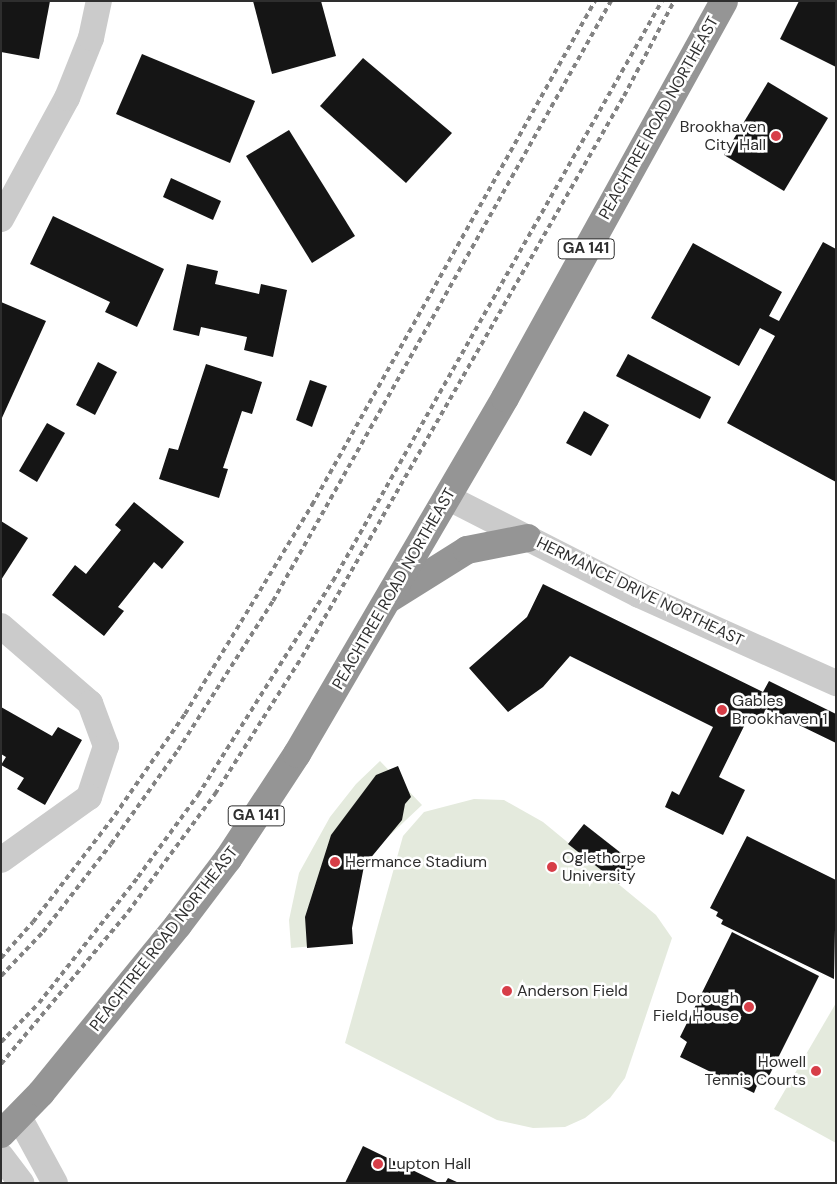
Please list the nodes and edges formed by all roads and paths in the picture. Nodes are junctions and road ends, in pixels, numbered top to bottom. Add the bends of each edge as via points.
1 (99, 1) edge
2 (724, 1) edge
3 (1, 219) edge
4 (447, 497) junction
5 (528, 538) junction
6 (387, 600) junction
7 (3, 630) edge
8 (835, 684) edge
9 (1, 860) edge
10 (10, 1125) edge
11 (1, 1156) edge
12 (21, 1183) edge
13 (55, 1183) edge

1 - 3 street via 91,38 67,98
2 - 4 highway, PEACHTREE ROAD NORTHEAST / GA 141
4 - 5 street, HERMANCE DRIVE NORTHEAST
4 - 6 highway, PEACHTREE ROAD NORTHEAST / GA 141
5 - 6 highway via 468,550
5 - 8 street, HERMANCE DRIVE NORTHEAST via 639,595
6 - 10 highway, PEACHTREE ROAD NORTHEAST / GA 141 via 297,754 228,859 147,964
7 - 9 street via 90,703 106,746 89,797
10 - 13 street
11 - 12 street

